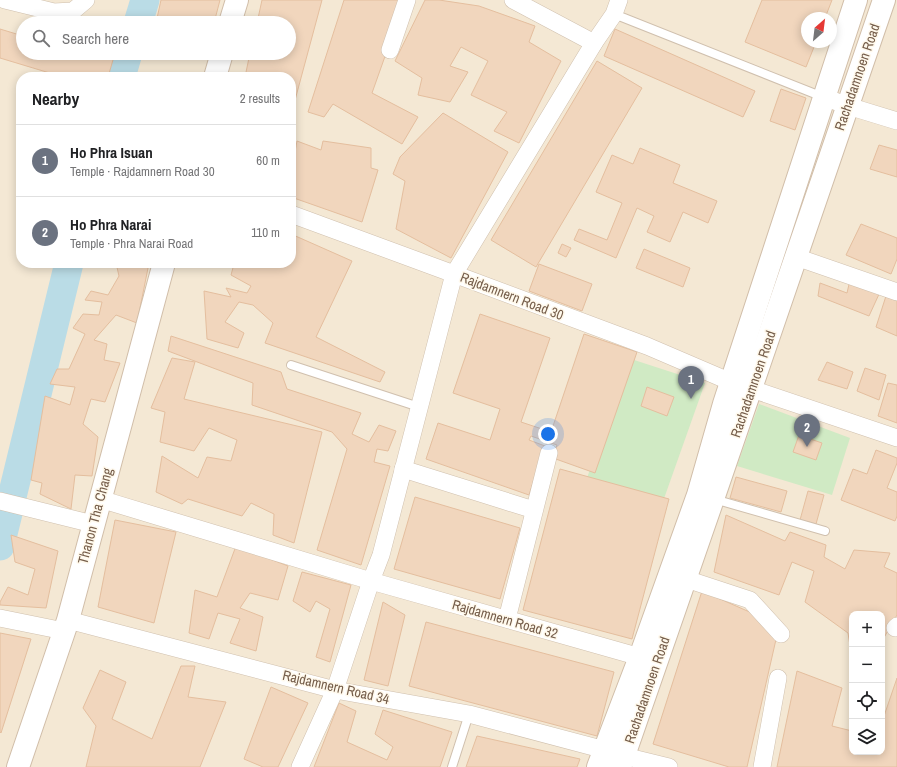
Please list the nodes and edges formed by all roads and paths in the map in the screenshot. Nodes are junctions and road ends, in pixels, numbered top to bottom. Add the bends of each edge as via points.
1 (5, 0) edge
2 (86, 0) edge
3 (237, 0) edge
4 (407, 0) edge
5 (513, 0) edge
6 (856, 0) edge
7 (884, 0) edge
8 (617, 7) edge
9 (232, 16) edge
10 (594, 43) junction
11 (390, 50) dead end
12 (220, 60) edge
13 (216, 72) edge
14 (824, 97) junction
15 (848, 106) junction
16 (897, 121) edge
17 (296, 216) edge
18 (796, 257) junction
19 (163, 268) edge
20 (454, 274) junction
21 (897, 292) edge
22 (291, 365) dead end
23 (741, 386) junction
24 (419, 408) junction
25 (897, 438) edge
26 (549, 453) dead end
27 (403, 470) junction
28 (706, 497) junction
29 (100, 499) junction
30 (0, 501) edge
31 (534, 510) junction
32 (93, 524) junction
33 (825, 531) dead end
34 (678, 576) junction
35 (370, 581) junction
36 (0, 618) edge
37 (507, 619) junction
38 (66, 625) junction
39 (781, 634) dead end
40 (640, 657) junction
41 (778, 678) dead end
42 (335, 690) junction
43 (469, 714) junction
44 (612, 760) edge
45 (18, 767) edge
46 (300, 767) edge
47 (452, 767) edge
48 (669, 767) edge
49 (762, 767) edge

1 - 2 street via 54,12 73,11
3 - 9 main road
4 - 11 street
5 - 10 street
6 - 14 main road, Rachadamnoen Road
7 - 15 main road, Rachadamnoen Road
8 - 10 street
8 - 14 lane
10 - 20 street
12 - 13 main road
14 - 15 street
14 - 23 main road, Rachadamnoen Road
15 - 16 street
15 - 18 main road, Rachadamnoen Road
17 - 20 street, Rajdamnern Road 30
18 - 21 street
18 - 23 main road, Rachadamnoen Road
19 - 29 main road, Thanon Tha Chang
20 - 23 street, Rajdamnern Road 30 via 647,346
20 - 24 street
22 - 24 lane
23 - 25 street, Rajdamnern Road 30
23 - 28 main road, Rachadamnoen Road via 724,404
24 - 27 street
26 - 31 street
27 - 31 street
27 - 35 street via 381,555
28 - 33 lane
28 - 34 main road, Rachadamnoen Road
29 - 32 main road, Thanon Tha Chang
29 - 35 street, Rajdamnern Road 32
30 - 32 street
31 - 37 street
32 - 38 main road, Thanon Tha Chang
34 - 39 street via 750,600
34 - 40 main road, Rachadamnoen Road
34 - 44 main road, Rachadamnoen Road
35 - 37 street, Rajdamnern Road 32
35 - 42 street
36 - 38 street, Rajdamnern Road 34
37 - 40 street, Rajdamnern Road 32
38 - 42 street, Rajdamnern Road 34
38 - 45 main road, Thanon Tha Chang
40 - 44 main road, Rachadamnoen Road
41 - 49 street
42 - 43 street, Rajdamnern Road 34
42 - 46 street
43 - 44 street, Rajdamnern Road 34
43 - 47 lane
44 - 48 street, Rajdamnern Road 34

